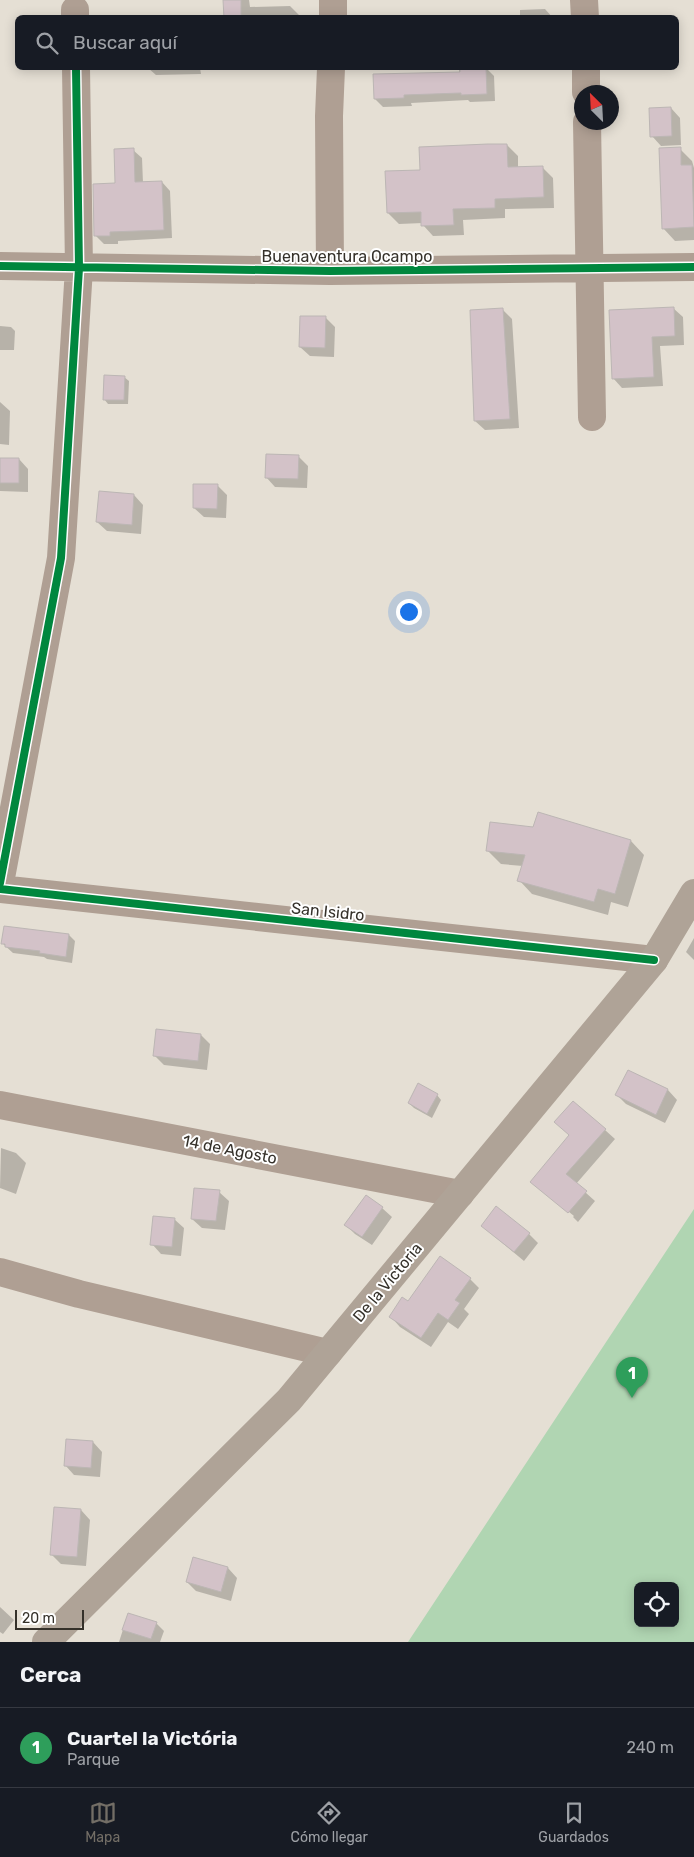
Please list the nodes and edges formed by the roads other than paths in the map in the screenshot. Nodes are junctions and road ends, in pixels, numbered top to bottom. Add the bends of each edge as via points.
1 (333, 0) edge
2 (584, 0) edge
3 (333, 15) edge
4 (585, 15) edge
5 (76, 70) edge
6 (331, 70) edge
7 (586, 70) edge
8 (586, 85) edge
9 (587, 130) edge
10 (0, 266) edge
11 (694, 267) edge
12 (79, 268) junction
13 (589, 268) junction
14 (330, 272) junction
15 (592, 416) dead end
16 (0, 883) edge
17 (0, 889) edge
18 (694, 893) edge
19 (654, 960) junction
20 (0, 1105) edge
21 (460, 1194) junction
22 (0, 1272) edge
23 (328, 1353) junction
24 (46, 1642) edge

1 - 3 street
2 - 4 street
5 - 12 street
6 - 14 street
7 - 8 street
9 - 13 street
10 - 12 street, Buenaventura Ocampo
11 - 13 street, Buenaventura Ocampo
12 - 14 street, Buenaventura Ocampo
12 - 16 street via 61,558
13 - 14 street, Buenaventura Ocampo
13 - 15 street
17 - 19 street, San Isidro
18 - 19 main road, De la Victoria
19 - 21 main road, De la Victoria
20 - 21 street, 14 de Agosto
21 - 23 main road, De la Victoria
22 - 23 street
23 - 24 main road, De la Victoria via 289,1400

